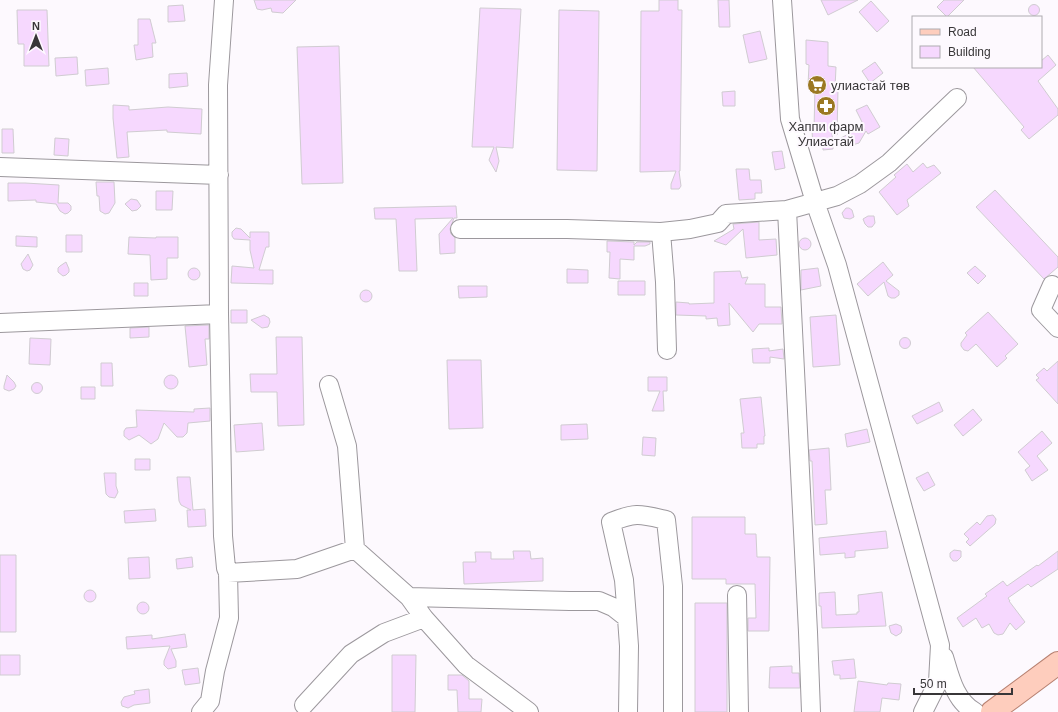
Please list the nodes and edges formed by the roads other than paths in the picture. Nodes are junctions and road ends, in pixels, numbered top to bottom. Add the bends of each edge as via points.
1 (224, 0) edge
2 (782, 0) edge
3 (957, 98) dead end
4 (0, 167) edge
5 (219, 175) junction
6 (815, 202) junction
7 (787, 210) junction
8 (460, 229) dead end
9 (661, 232) junction
10 (1052, 285) dead end
11 (219, 314) junction
12 (0, 322) edge
13 (1058, 328) edge
14 (667, 350) dead end
15 (329, 385) dead end
16 (355, 549) junction
17 (228, 573) junction
18 (737, 595) dead end
19 (409, 597) junction
20 (424, 618) junction
21 (627, 618) junction
22 (940, 645) junction
23 (1058, 663) edge
24 (304, 705) dead end
25 (201, 712) edge
26 (530, 712) edge
27 (628, 712) edge
28 (673, 712) edge
29 (739, 712) edge
30 (811, 712) edge
31 (923, 712) edge
32 (975, 712) edge
33 (992, 712) edge

1 - 5 street via 218,85
2 - 6 street via 790,119
3 - 6 street via 889,162 860,184 836,196
4 - 5 street
5 - 11 street
6 - 7 street
6 - 22 street via 837,265
7 - 9 street via 726,214 718,223
7 - 30 street
8 - 9 street
9 - 14 street
10 - 13 street via 1041,310
11 - 12 street
11 - 17 street via 223,536
15 - 16 street via 347,446
16 - 17 street via 297,569
16 - 19 street
17 - 25 street via 229,618 210,701
18 - 29 street
19 - 20 street
19 - 21 street via 599,601 613,607
20 - 24 street via 384,633 351,654
20 - 26 street via 466,665
21 - 27 street via 630,646
21 - 28 street via 624,580 611,522 625,516 640,514 666,520 673,586
22 - 31 street via 938,682
22 - 32 street via 958,695 963,703
23 - 33 main road

